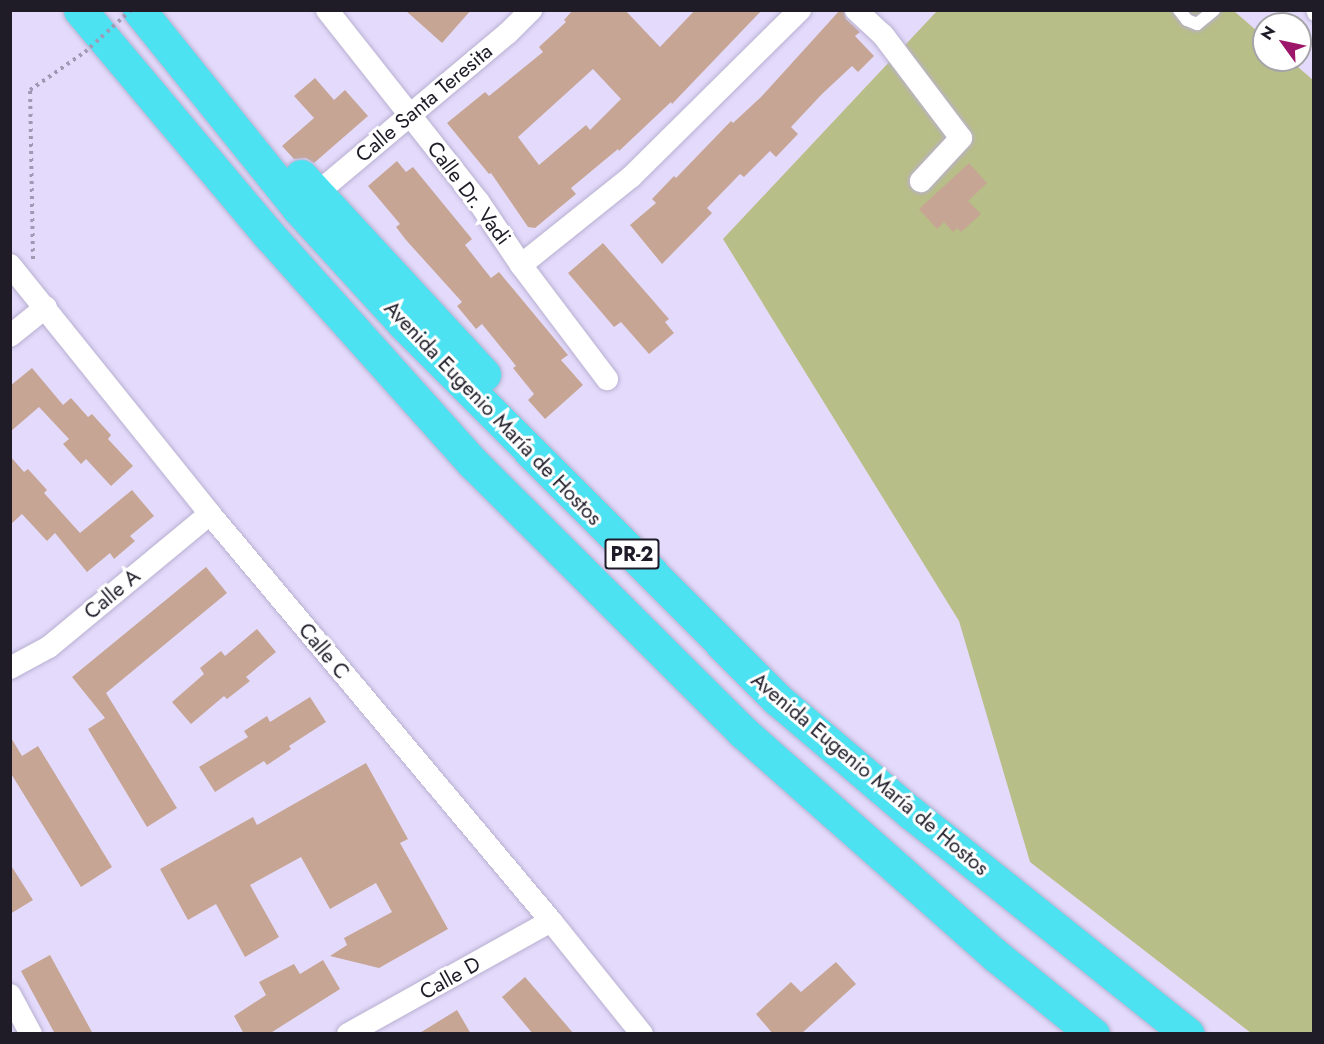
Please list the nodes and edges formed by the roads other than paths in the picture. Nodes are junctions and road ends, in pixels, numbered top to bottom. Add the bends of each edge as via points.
1 (80, 10) edge
2 (327, 10) edge
3 (531, 10) edge
4 (800, 10) edge
5 (856, 10) edge
6 (1179, 10) edge
7 (1214, 10) edge
8 (1312, 10) edge
9 (140, 14) edge
10 (1314, 15) edge
11 (409, 114) junction
12 (921, 181) dead end
13 (316, 194) junction
14 (10, 265) edge
15 (521, 265) junction
16 (40, 300) junction
17 (10, 336) edge
18 (607, 379) dead end
19 (210, 514) junction
20 (597, 520) junction
21 (10, 668) edge
22 (551, 921) junction
23 (10, 995) edge
24 (32, 1034) edge
25 (348, 1034) edge
26 (642, 1034) edge
27 (1093, 1034) edge
28 (1188, 1034) edge

1 - 27 highway, Avenida Eugenio María de Hostos / PR-2 via 269,235 474,464 743,732 994,955
2 - 11 street, Calle Dr. Vadi
3 - 11 street, Calle Santa Teresita
4 - 15 street via 632,177
5 - 12 street via 883,34 961,138
6 - 7 lane via 1197,24
8 - 10 lane
9 - 13 highway via 248,112
9 - 20 highway, Avenida Eugenio María de Hostos / PR-2 via 298,208 404,324
11 - 13 street, Calle Santa Teresita
11 - 15 street, Calle Dr. Vadi via 478,201
13 - 20 highway via 536,431
14 - 16 street, Calle C
15 - 18 street, Calle Dr. Vadi
16 - 17 street
16 - 19 street, Calle C
19 - 21 street, Calle A via 49,647
19 - 22 street, Calle C
20 - 28 highway, Avenida Eugenio María de Hostos / PR-2 via 777,699 911,813
22 - 25 street, Calle D
22 - 26 street, Calle C
23 - 24 street

